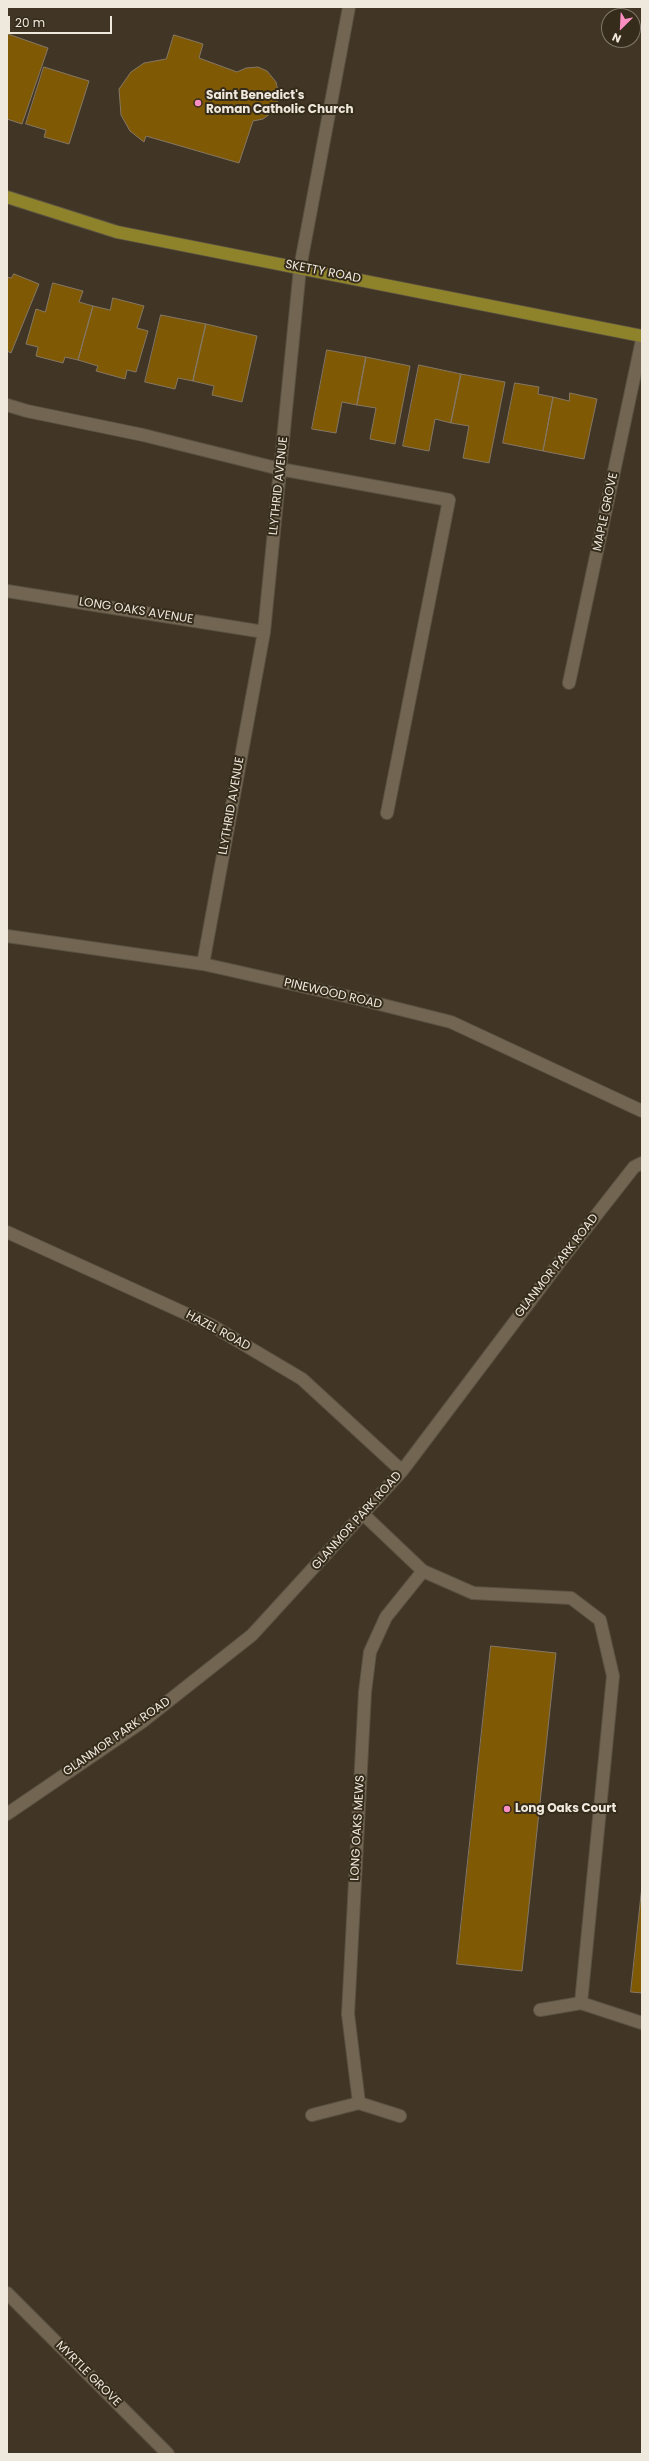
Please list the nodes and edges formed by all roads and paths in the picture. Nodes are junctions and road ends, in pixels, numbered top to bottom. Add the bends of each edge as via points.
1 (349, 7) edge
2 (7, 197) edge
3 (300, 268) junction
4 (642, 336) edge
5 (642, 340) edge
6 (7, 405) edge
7 (280, 470) junction
8 (7, 591) edge
9 (264, 632) junction
10 (569, 683) dead end
11 (386, 813) dead end
12 (7, 936) edge
13 (203, 964) junction
14 (642, 1111) edge
15 (642, 1163) edge
16 (7, 1232) edge
17 (402, 1471) junction
18 (363, 1514) junction
19 (423, 1571) junction
20 (7, 1814) edge
21 (581, 2003) junction
22 (540, 2010) dead end
23 (642, 2023) edge
24 (359, 2103) junction
25 (312, 2115) dead end
26 (400, 2116) dead end
27 (7, 2293) edge
28 (168, 2454) edge

1 - 3 street, LLYTHRID AVENUE
2 - 3 main road, SKETTY ROAD via 117,232
3 - 4 main road, SKETTY ROAD
3 - 7 street, LLYTHRID AVENUE
5 - 10 street, MAPLE GROVE
6 - 7 street via 144,434
7 - 9 street, LLYTHRID AVENUE
7 - 11 street via 449,500
8 - 9 street, LONG OAKS AVENUE
9 - 13 street, LLYTHRID AVENUE
12 - 13 street, PINEWOOD ROAD
13 - 14 street, PINEWOOD ROAD via 451,1022
15 - 17 street, GLANMOR PARK ROAD via 634,1167 562,1259
16 - 17 street, HAZEL ROAD via 211,1325 302,1379
17 - 18 street, GLANMOR PARK ROAD
18 - 19 street
18 - 20 street, GLANMOR PARK ROAD via 252,1635 142,1722
19 - 21 street via 473,1592 571,1598 600,1620 613,1676
19 - 24 street, LONG OAKS MEWS via 386,1617 370,1652 365,1692 348,2014
21 - 22 street
21 - 23 street
24 - 25 street
24 - 26 street
27 - 28 street, MYRTLE GROVE

